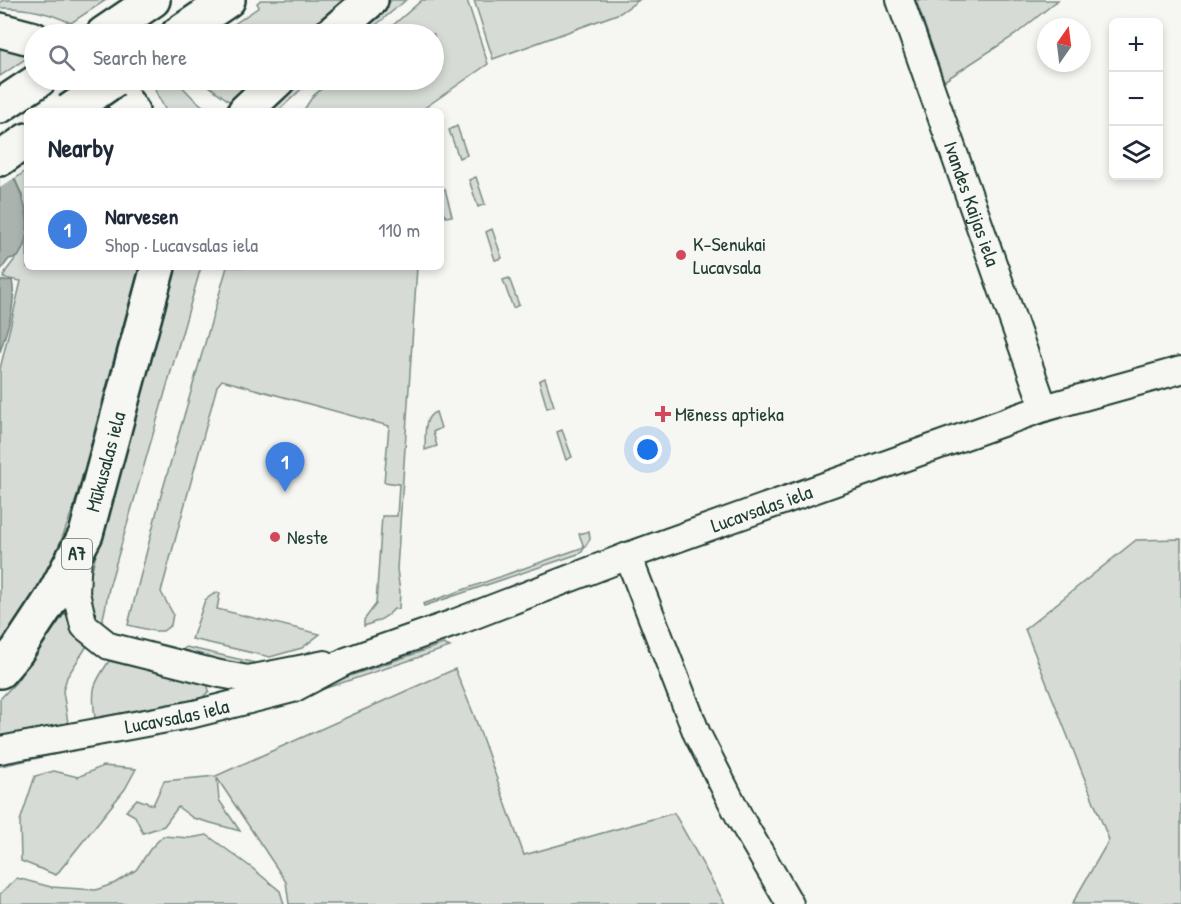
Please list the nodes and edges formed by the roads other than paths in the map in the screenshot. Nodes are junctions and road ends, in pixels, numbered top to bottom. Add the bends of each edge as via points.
1 (153, 0) edge
2 (371, 0) edge
3 (900, 0) edge
4 (118, 24) edge
5 (343, 24) edge
6 (0, 30) edge
7 (24, 36) edge
8 (24, 90) edge
9 (98, 90) edge
10 (118, 90) edge
11 (267, 90) edge
12 (0, 106) edge
13 (73, 108) edge
14 (130, 108) edge
15 (248, 108) edge
16 (24, 142) edge
17 (0, 159) edge
18 (157, 270) edge
19 (1181, 370) edge
20 (1044, 408) junction
21 (78, 552) junction
22 (628, 556) junction
23 (346, 661) junction
24 (0, 671) edge
25 (0, 750) edge
26 (790, 904) edge

1 - 4 highway
2 - 5 highway
3 - 20 street, Ivandes Kaijas iela
6 - 7 highway
8 - 12 highway
9 - 13 highway, bridge
10 - 14 highway
11 - 15 highway
16 - 17 highway
18 - 21 highway, Mūkusalas iela / A7
19 - 20 street, Lucavsalas iela
20 - 22 street, Lucavsalas iela
21 - 23 street, Lucavsalas iela via 76,593 84,626 109,646 248,679
21 - 24 highway, Mūkusalas iela / A7 via 52,598
22 - 23 street, Lucavsalas iela
22 - 26 street via 697,734
23 - 25 street, Lucavsalas iela via 293,689 194,714

